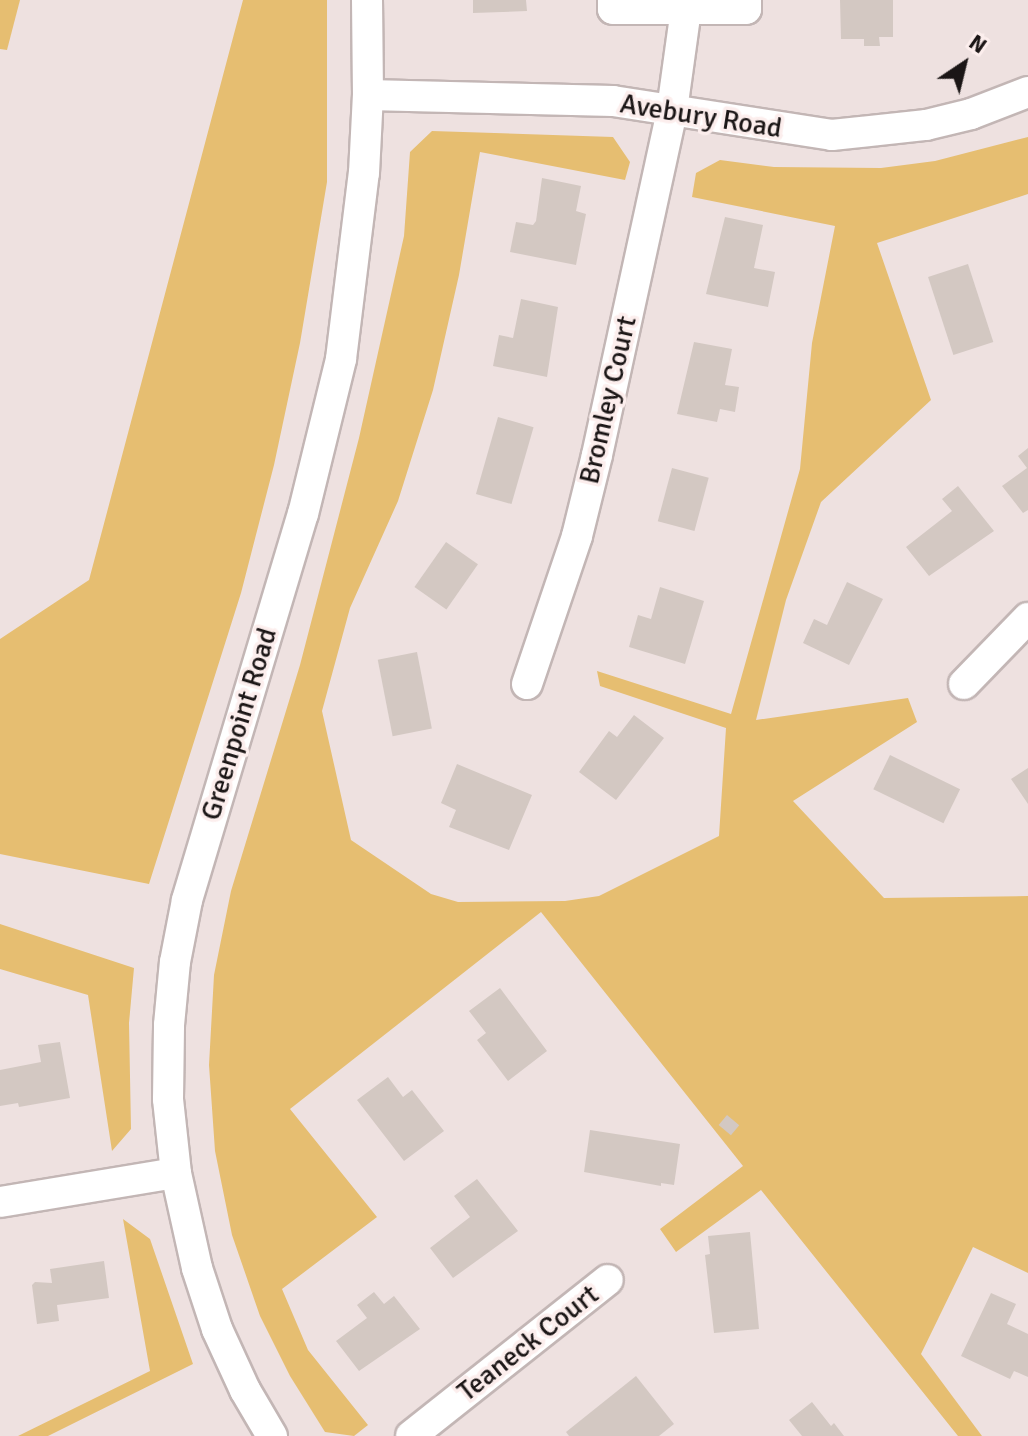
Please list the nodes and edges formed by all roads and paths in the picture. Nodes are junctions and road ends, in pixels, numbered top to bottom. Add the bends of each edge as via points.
1 (367, 0) edge
2 (613, 0) edge
3 (746, 0) edge
4 (686, 9) junction
5 (1028, 92) edge
6 (368, 95) junction
7 (672, 110) junction
8 (1028, 618) edge
9 (527, 684) dead end
10 (964, 684) dead end
11 (176, 1173) junction
12 (0, 1202) edge
13 (608, 1280) dead end
14 (272, 1436) edge
15 (411, 1436) edge

1 - 6 street, Greenpoint Road
2 - 4 street via 613,9
3 - 4 street via 746,9
4 - 7 street, Bromley Court
5 - 7 street, Avebury Road via 926,125 832,135
6 - 7 street, Avebury Road via 555,97
6 - 11 street, Greenpoint Road via 356,258 324,436 215,799 175,962 168,1099
7 - 9 street, Bromley Court via 577,536
8 - 10 street
11 - 12 street
11 - 14 street, Greenpoint Road via 217,1329
13 - 15 street, Teaneck Court

